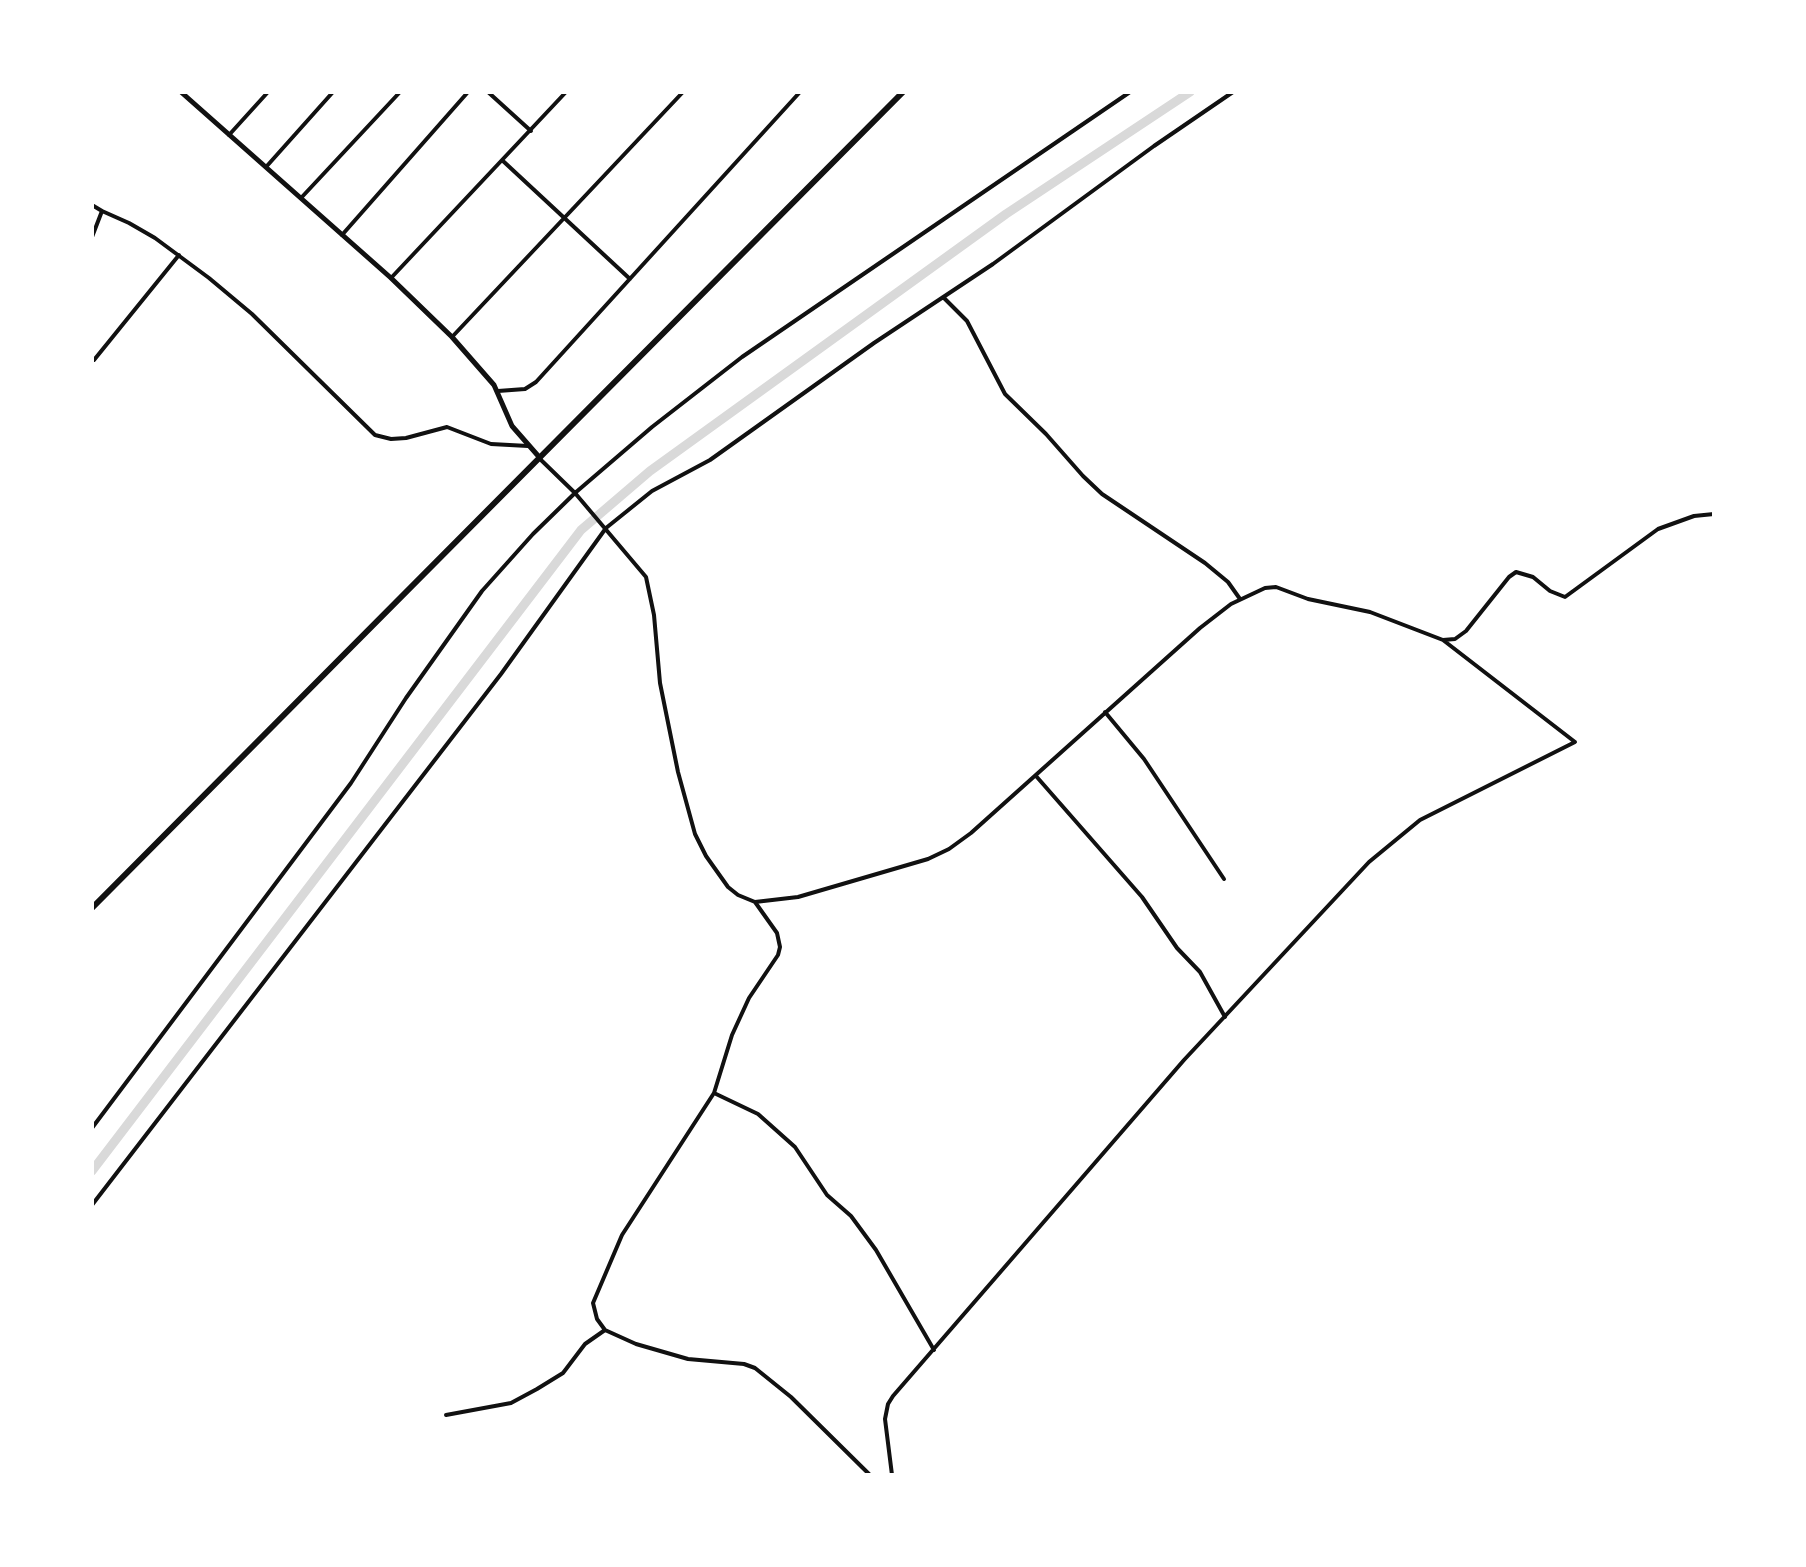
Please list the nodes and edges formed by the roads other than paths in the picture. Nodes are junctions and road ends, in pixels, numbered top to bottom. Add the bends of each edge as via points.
1 (181, 92) edge
2 (268, 92) edge
3 (333, 92) edge
4 (400, 92) edge
5 (468, 92) edge
6 (488, 92) edge
7 (566, 92) edge
8 (683, 92) edge
9 (800, 92) edge
10 (903, 92) edge
11 (1130, 92) edge
12 (1233, 92) edge
13 (531, 131) junction
14 (229, 135) junction
15 (503, 161) junction
16 (266, 167) junction
17 (301, 198) junction
18 (92, 205) edge
19 (102, 211) junction
20 (565, 218) junction
21 (342, 235) junction
22 (92, 237) edge
23 (179, 255) junction
24 (391, 278) junction
25 (630, 279) junction
26 (943, 297) junction
27 (452, 337) junction
28 (94, 360) dead end
29 (498, 391) junction
30 (528, 446) junction
31 (540, 458) junction
32 (575, 493) junction
33 (1714, 514) edge
34 (605, 527) junction
35 (1240, 599) junction
36 (1443, 640) junction
37 (1105, 712) junction
38 (1036, 776) junction
39 (1224, 879) dead end
40 (755, 902) junction
41 (92, 908) edge
42 (1225, 1017) junction
43 (714, 1093) junction
44 (92, 1128) edge
45 (92, 1205) edge
46 (605, 1330) junction
47 (934, 1351) junction
48 (446, 1415) dead end
49 (870, 1475) edge
50 (892, 1475) edge

1 - 14 main road
2 - 14 street
3 - 16 street
4 - 17 street
5 - 21 street
6 - 13 street
7 - 13 street
8 - 20 street
9 - 25 street
10 - 31 main road
11 - 32 street via 742,357
12 - 26 street
13 - 15 street
14 - 16 main road
15 - 20 street
15 - 24 street
16 - 17 main road
17 - 21 main road
18 - 19 street
19 - 22 street
19 - 23 street
20 - 25 street
20 - 27 street
21 - 24 main road
23 - 28 street
23 - 30 street via 252,314 375,435 406,438 447,427 491,444
24 - 27 main road
25 - 29 street via 531,387
26 - 34 street
26 - 35 street via 967,321 1005,394 1083,476 1212,568
27 - 29 main road
29 - 30 main road via 512,426
30 - 31 main road
31 - 32 street
31 - 41 main road
32 - 34 street
32 - 44 street via 482,591 351,783
33 - 36 street via 1658,529 1565,597 1516,572 1466,631
34 - 40 street via 646,577 660,683 695,834 728,887
34 - 45 street via 501,674
35 - 36 street via 1276,587 1370,612
35 - 37 street via 1162,659
36 - 42 street via 1575,742 1420,820 1397,837
37 - 38 street
37 - 39 street via 1144,759
38 - 40 street via 971,833 928,859 798,897
38 - 42 street via 1142,897 1200,972
40 - 43 street via 777,933 780,947 749,998
42 - 47 street
43 - 46 street via 622,1235 593,1303
43 - 47 street via 758,1114 795,1147 827,1195 876,1250
46 - 48 street via 585,1344 563,1373 511,1403
46 - 49 street via 688,1359 755,1368
47 - 50 street via 888,1404

